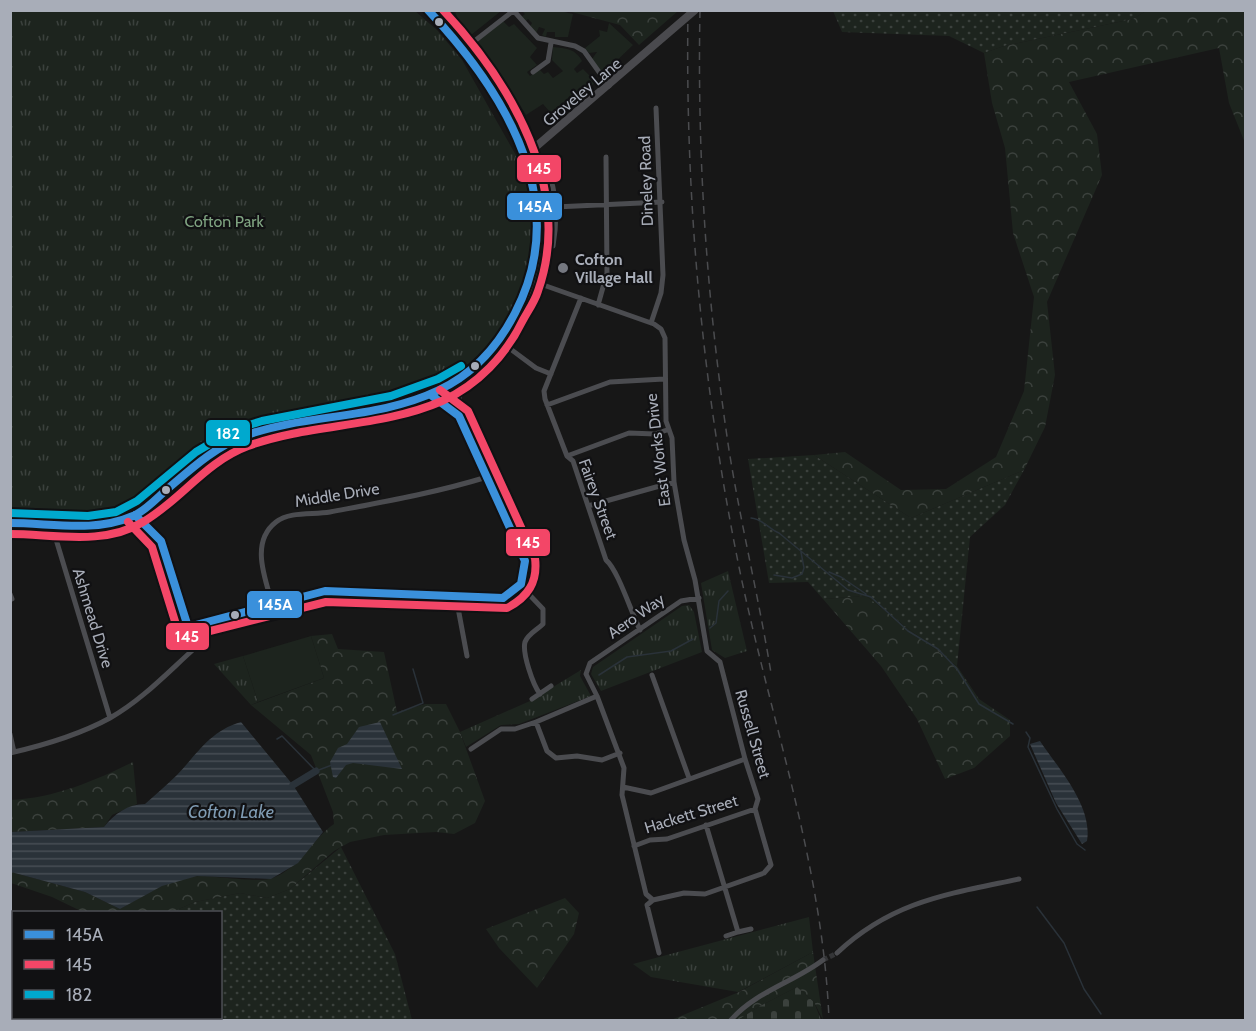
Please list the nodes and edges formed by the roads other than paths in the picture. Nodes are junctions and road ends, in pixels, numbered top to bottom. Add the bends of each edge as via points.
1 (428, 10) edge
2 (695, 10) edge
3 (513, 11) edge
4 (551, 43) junction
5 (463, 50) junction
6 (533, 72) dead end
7 (609, 86) junction
8 (656, 108) dead end
9 (525, 156) junction
10 (606, 157) dead end
11 (547, 170) dead end
12 (662, 202) junction
13 (608, 204) junction
14 (555, 207) junction
15 (553, 246) dead end
16 (532, 281) junction
17 (581, 298) junction
18 (598, 305) junction
19 (651, 323) junction
20 (509, 348) dead end
21 (551, 374) junction
22 (466, 375) junction
23 (663, 379) junction
24 (431, 395) junction
25 (458, 398) junction
26 (547, 405) junction
27 (447, 407) junction
28 (459, 416) junction
29 (668, 430) junction
30 (567, 456) junction
31 (487, 477) junction
32 (674, 482) junction
33 (588, 506) junction
34 (135, 515) junction
35 (10, 523) edge
36 (54, 526) junction
37 (521, 586) junction
38 (456, 597) junction
39 (699, 598) junction
40 (272, 603) junction
41 (188, 627) junction
42 (640, 630) junction
43 (466, 656) dead end
44 (652, 675) dead end
45 (551, 687) dead end
46 (540, 694) junction
47 (597, 696) junction
48 (532, 699) dead end
49 (110, 718) junction
50 (536, 722) junction
51 (10, 734) edge
52 (471, 749) dead end
53 (12, 753) edge
54 (620, 753) junction
55 (745, 759) junction
56 (689, 778) junction
57 (622, 788) junction
58 (755, 809) junction
59 (706, 825) junction
60 (634, 846) junction
61 (1019, 879) dead end
62 (725, 885) junction
63 (653, 900) junction
64 (751, 929) dead end
65 (738, 932) junction
66 (726, 936) dead end
67 (659, 953) dead end
68 (837, 953) tunnel mouth
69 (823, 960) tunnel mouth
70 (731, 1020) edge

1 - 5 main road
2 - 7 main road, Groveley Lane
3 - 4 street via 538,38
3 - 5 street
4 - 6 street via 548,61
4 - 7 street via 584,51
5 - 9 main road via 498,98
7 - 9 main road, Groveley Lane
8 - 12 street, Dineley Road
9 - 16 main road via 538,222 538,252
10 - 13 street
11 - 14 street
12 - 13 street
12 - 19 street, Dineley Road via 661,293
13 - 14 street
13 - 18 street via 607,273
14 - 15 street
16 - 17 street
16 - 22 main road via 516,316 497,344
17 - 18 street
17 - 21 street, Fairey Street
18 - 19 street
19 - 23 street, East Works Drive via 658,326 665,338 667,373
20 - 21 street
21 - 26 street, Fairey Street via 544,391
22 - 24 main road
22 - 25 street
23 - 26 street via 610,382
23 - 29 street, East Works Drive
24 - 27 street
24 - 34 main road via 379,410 252,433 202,459
25 - 27 street
25 - 28 street
26 - 30 street, Fairey Street
27 - 28 street
28 - 31 street
29 - 30 street via 629,433
29 - 32 street, East Works Drive via 672,438
30 - 33 street, Fairey Street via 573,461
31 - 37 street via 522,553 526,572
31 - 40 street, Middle Drive via 412,497 289,516 276,522 261,552
32 - 33 street
32 - 39 street, East Works Drive
33 - 42 street, Fairey Street via 606,560 613,566
34 - 36 main road via 94,526
34 - 41 street via 160,541
35 - 36 main road
36 - 49 street, Ashmead Drive via 75,609
37 - 38 street via 503,598
37 - 46 street via 543,609 543,624 530,635 525,648 533,685
38 - 40 street via 325,591
38 - 43 street
39 - 42 street, Aero Way via 681,601
39 - 55 street, Russell Street via 707,651 720,662
40 - 41 street
41 - 49 street via 195,648 138,699
42 - 47 street, Aero Way via 590,663 586,674
44 - 56 street
45 - 46 street
46 - 48 street
47 - 50 street
47 - 54 street
49 - 53 street via 66,738
50 - 52 street via 501,729
50 - 54 street via 547,751 556,758 602,760
51 - 53 street
54 - 57 street via 625,773
55 - 56 street
55 - 58 street, Russell Street via 758,800
56 - 57 street via 651,793
57 - 60 street
58 - 59 street, Hackett Street
58 - 62 street, Russell Street via 771,866 764,873
59 - 60 street, Hackett Street
59 - 62 street
60 - 63 street via 644,891
61 - 68 street via 940,896 898,910 872,923
62 - 63 street via 705,894 684,893
62 - 65 street
63 - 67 street via 647,905
64 - 65 street
65 - 66 street
69 - 70 street via 808,972 759,996

